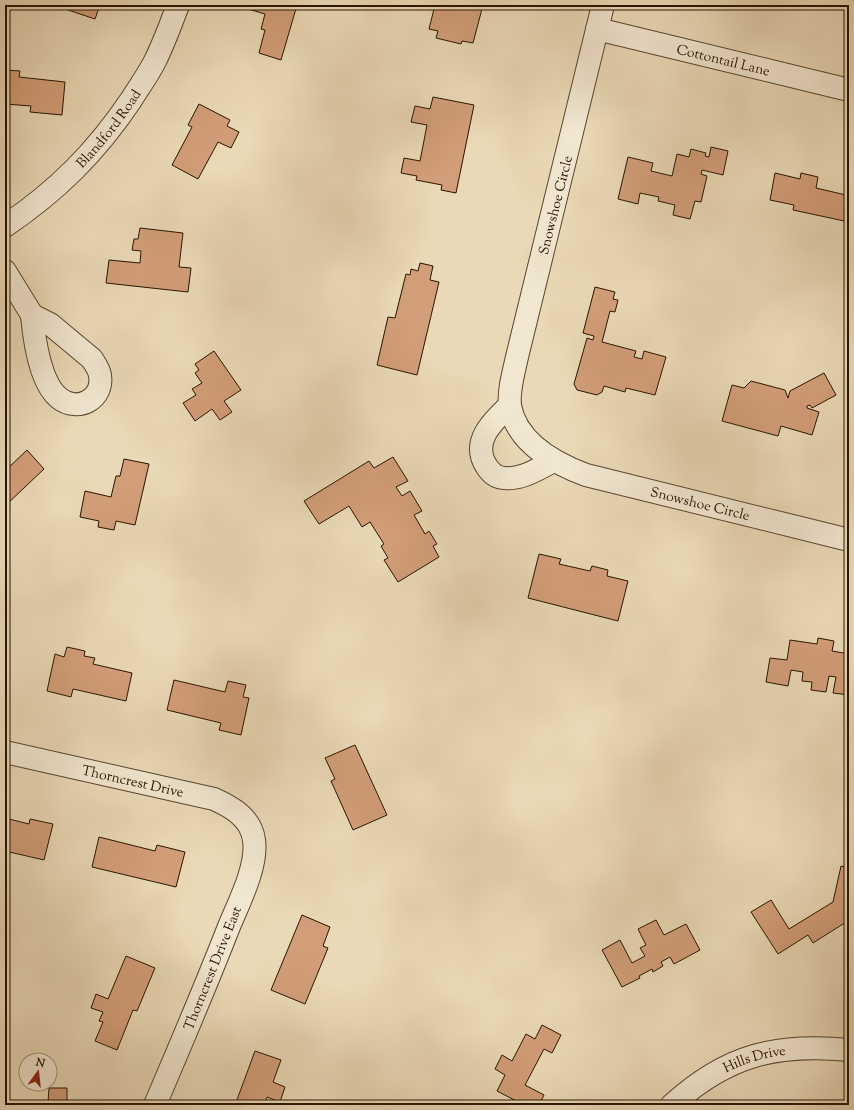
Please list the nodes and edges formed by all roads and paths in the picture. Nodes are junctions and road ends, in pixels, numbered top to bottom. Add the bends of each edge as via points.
1 (178, 5) edge
2 (603, 5) edge
3 (597, 29) junction
4 (849, 90) edge
5 (5, 226) edge
6 (5, 271) edge
7 (32, 315) dead end
8 (510, 405) junction
9 (554, 461) junction
10 (849, 540) edge
11 (5, 752) edge
12 (251, 828) joint
13 (849, 1050) edge
14 (155, 1105) edge
15 (672, 1105) edge

1 - 5 street, Blandford Road via 154,63 113,126 88,157 62,182
2 - 3 street, Snowshoe Circle
3 - 4 street, Cottontail Lane
3 - 8 street, Snowshoe Circle via 517,357
6 - 7 street
8 - 9 street, Snowshoe Circle via 526,437 536,449
8 - 9 street via 490,424 483,436 481,453 490,472 505,478 520,477
9 - 10 street, Snowshoe Circle via 586,475 614,483
11 - 12 street, Thorncrest Drive via 214,799 242,815
12 - 14 street, Thorncrest Drive East via 255,853 250,872
13 - 15 street, Hills Drive via 808,1048 762,1053 725,1067 689,1090

